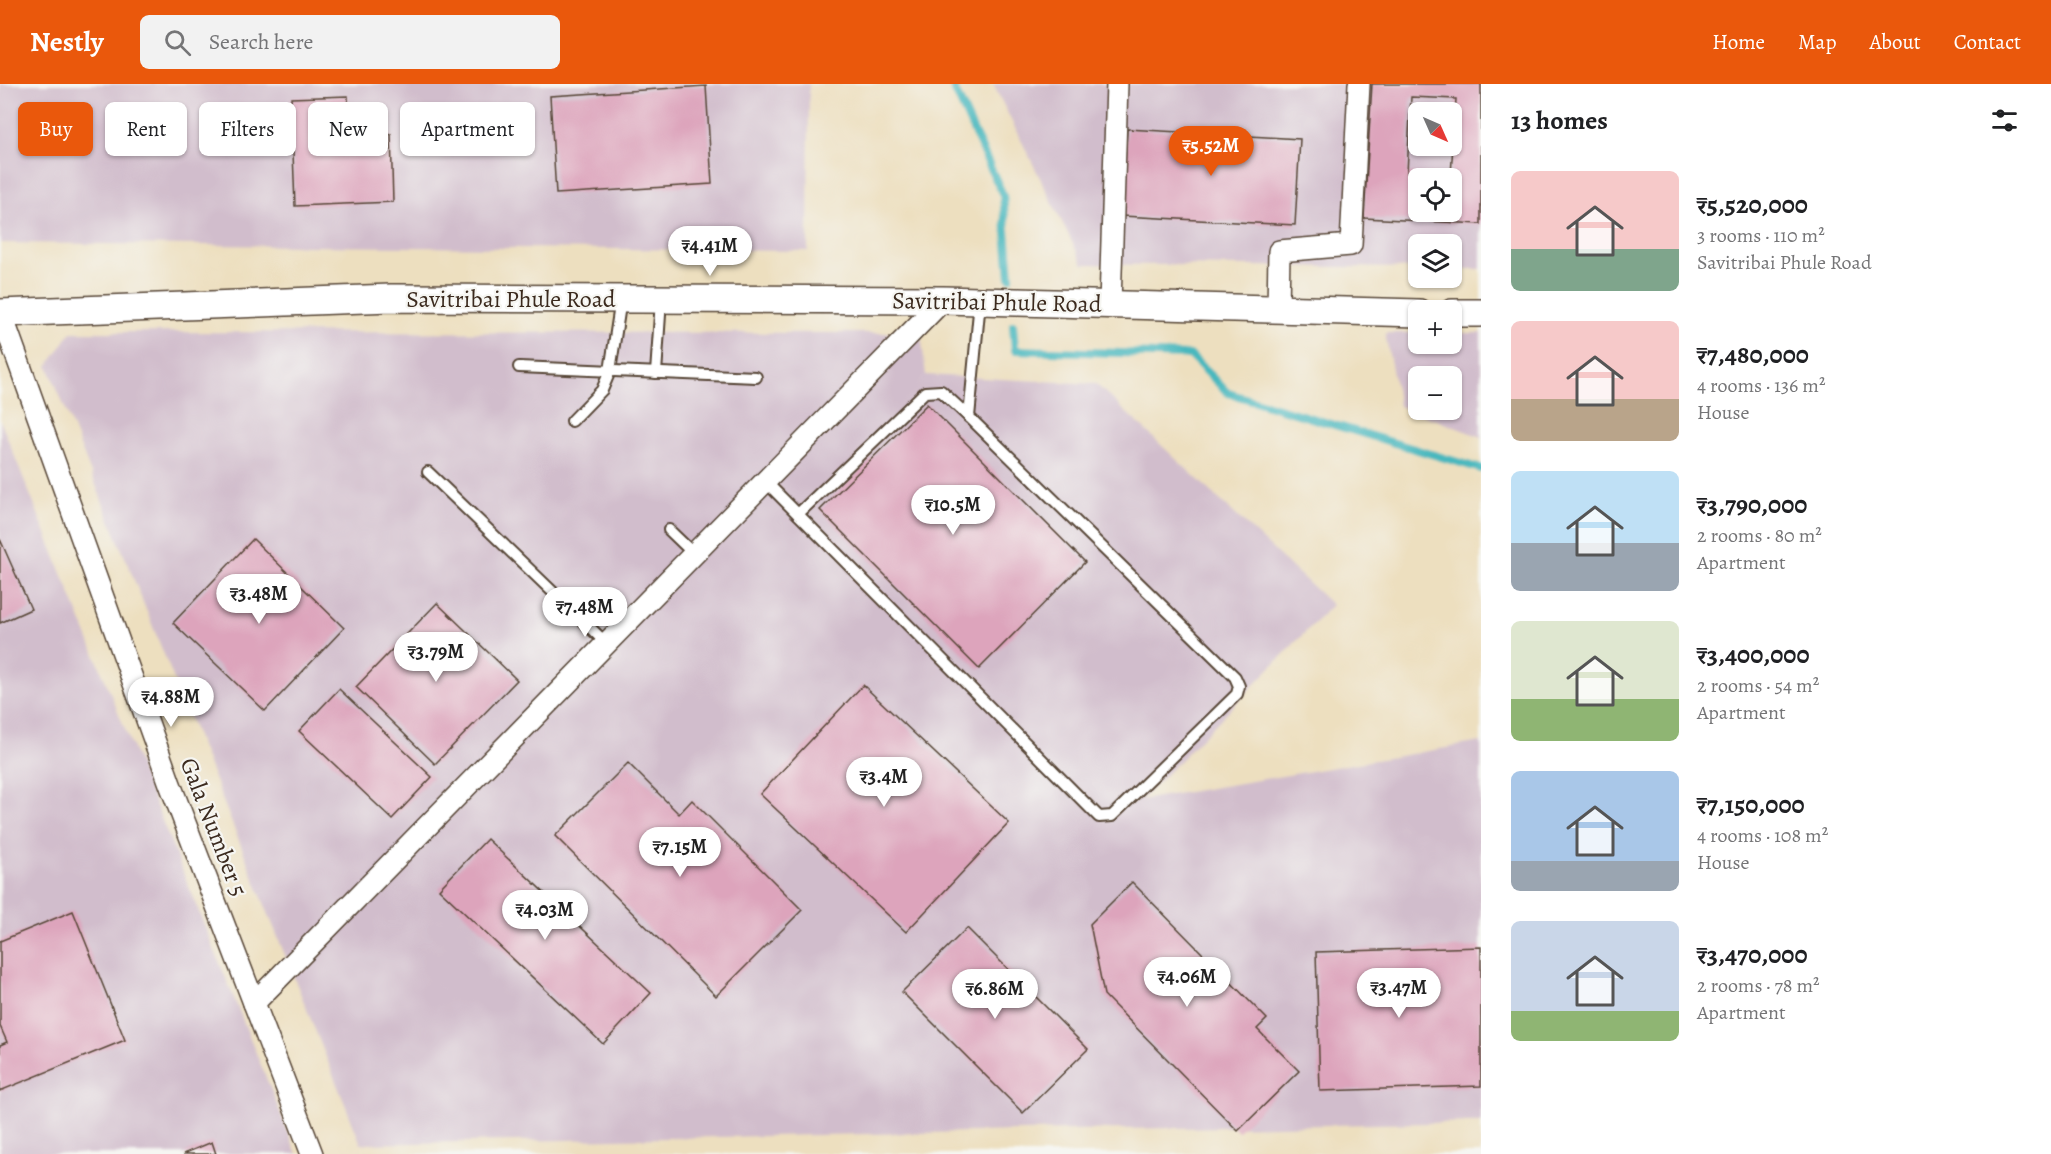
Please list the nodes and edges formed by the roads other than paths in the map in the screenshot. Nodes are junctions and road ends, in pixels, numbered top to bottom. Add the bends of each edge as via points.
1 (1117, 84) edge
2 (1359, 84) edge
3 (621, 299) junction
4 (661, 299) junction
5 (943, 300) junction
6 (980, 301) junction
7 (1110, 304) junction
8 (1278, 310) junction
9 (0, 313) edge
10 (1408, 313) edge
11 (1462, 313) edge
12 (1481, 313) edge
13 (519, 368) dead end
14 (610, 371) junction
15 (656, 373) junction
16 (756, 377) dead end
17 (969, 417) junction
18 (572, 421) dead end
19 (428, 472) dead end
20 (766, 482) junction
21 (798, 514) junction
22 (669, 530) dead end
23 (694, 555) junction
24 (607, 644) junction
25 (254, 1003) junction
26 (312, 1154) edge

1 - 7 street
2 - 8 street via 1351,245 1279,251
3 - 4 street, Savitribai Phule Road
3 - 9 street, Savitribai Phule Road via 391,298
3 - 14 lane
4 - 5 street, Savitribai Phule Road
4 - 15 lane
5 - 6 street, Savitribai Phule Road
5 - 20 street
6 - 7 street, Savitribai Phule Road
6 - 17 lane
7 - 8 street, Savitribai Phule Road
8 - 10 street, Savitribai Phule Road
9 - 25 street, Gala Number 5 via 170,784
11 - 12 street
13 - 14 lane
14 - 15 lane
14 - 18 lane via 602,390
15 - 16 lane
17 - 21 lane via 941,391 925,392
17 - 21 lane via 1239,686 1237,694 1112,816 1099,817
19 - 24 lane
20 - 21 lane
20 - 23 street
22 - 23 lane
23 - 24 street
24 - 25 street
25 - 26 street, Gala Number 5

